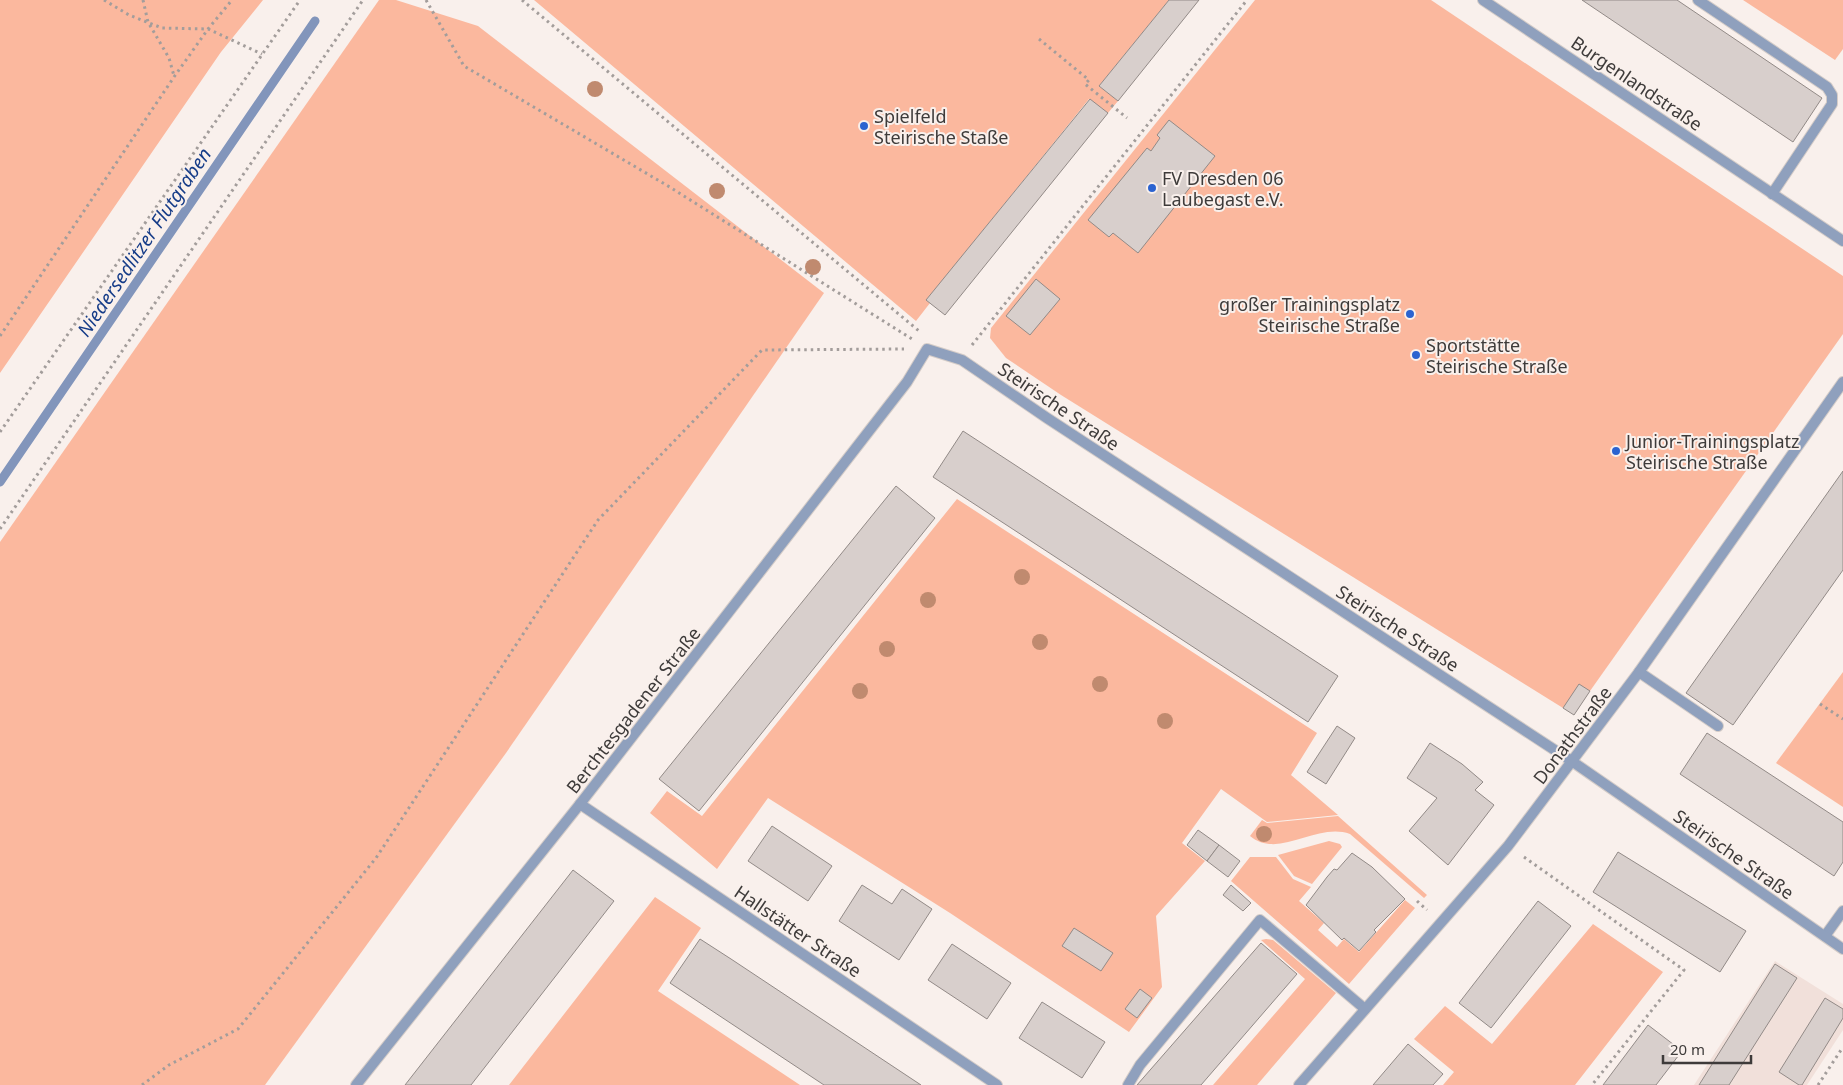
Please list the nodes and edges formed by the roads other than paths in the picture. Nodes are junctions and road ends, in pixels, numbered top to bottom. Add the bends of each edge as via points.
1 (1483, 0) edge
2 (1698, 0) edge
3 (1772, 194) junction
4 (1843, 241) edge
5 (927, 349) joint
6 (1843, 382) edge
7 (1639, 672) junction
8 (1718, 726) dead end
9 (1573, 762) junction
10 (580, 804) junction
11 (1843, 911) edge
12 (1825, 936) junction
13 (1843, 949) edge
14 (1365, 1009) junction
15 (356, 1085) edge
16 (997, 1085) edge
17 (1128, 1085) edge
18 (1299, 1085) edge

1 - 3 street, Burgenlandstraße
2 - 3 street via 1826,87 1832,95 1832,104
3 - 4 street, Burgenlandstraße
5 - 9 street, Steirische Straße via 962,360
5 - 10 street, Berchtesgadener Straße via 907,382
6 - 7 street, Donathstraße
7 - 8 street
7 - 9 street, Donathstraße
9 - 12 street, Steirische Straße
9 - 14 street, Donathstraße via 1508,846
10 - 15 street, Berchtesgadener Straße
10 - 16 street, Hallstätter Straße
11 - 12 street
12 - 13 street, Steirische Straße
14 - 17 street via 1260,920
14 - 18 street, Donathstraße

